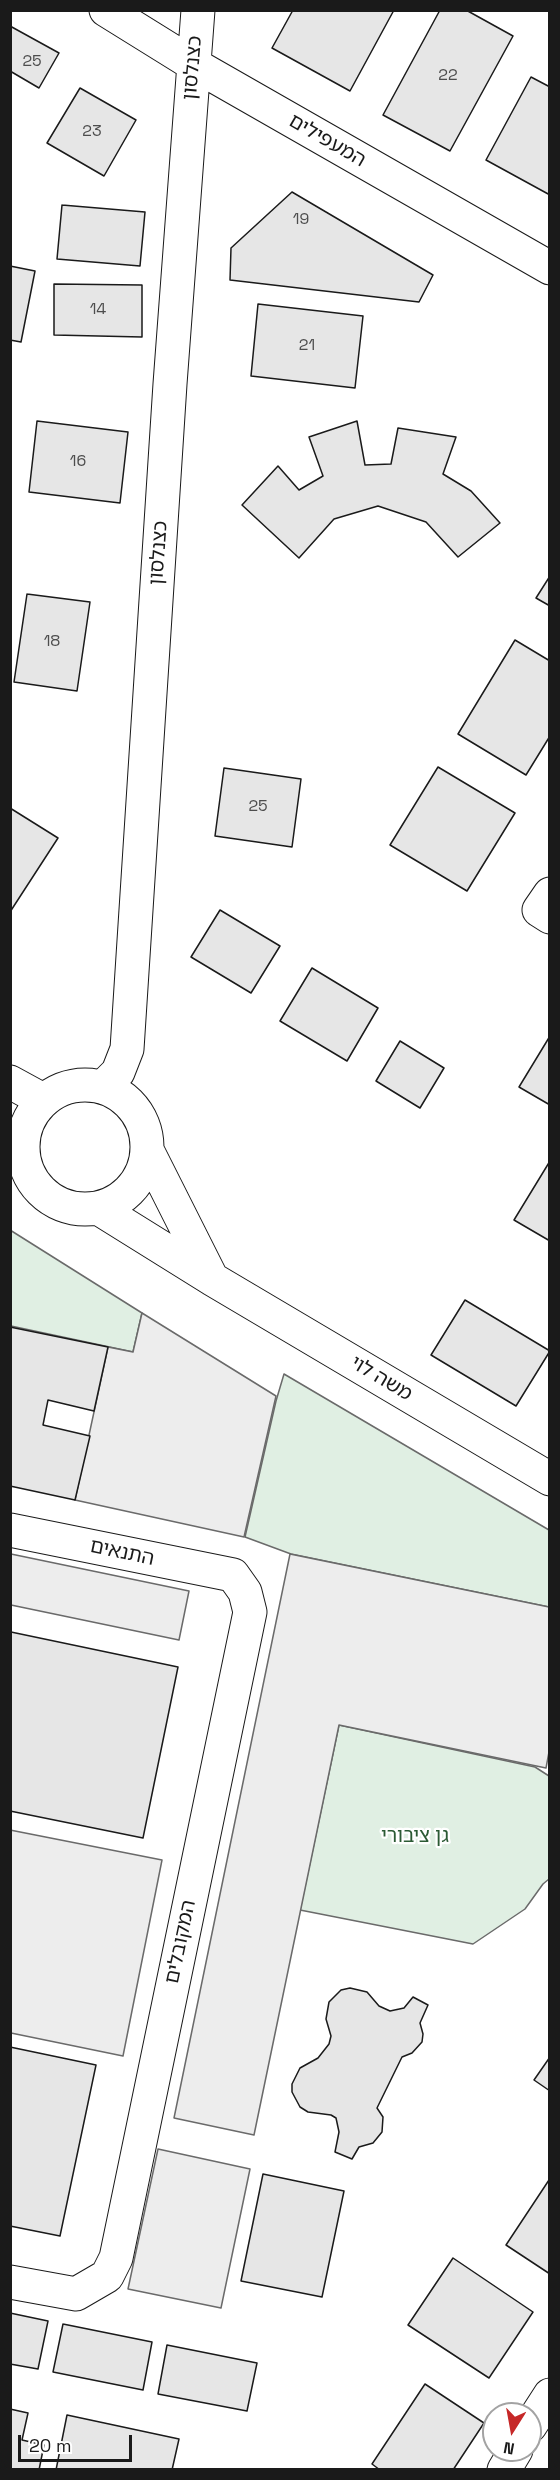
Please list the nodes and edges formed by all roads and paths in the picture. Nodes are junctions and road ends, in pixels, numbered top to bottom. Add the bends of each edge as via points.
1 (106, 10) edge
2 (198, 10) edge
3 (193, 64) junction
4 (549, 268) edge
5 (10, 1082) edge
6 (103, 1087) junction
7 (43, 1100) junction
8 (147, 1150) junction
9 (19, 1167) edge
10 (98, 1209) junction
11 (212, 1279) junction
12 (549, 1479) edge
13 (10, 1530) edge
14 (233, 1575) joint
15 (10, 2282) edge

1 - 3 street, המעפילים
2 - 3 street, כצנלסון
3 - 4 street, המעפילים
3 - 6 street, כצנלסון via 127,1049 118,1072
5 - 7 street
6 - 7 street via 82,1085
6 - 8 street via 122,1097 136,1111 145,1130
7 - 9 street via 24,1134
8 - 10 street via 143,1171 132,1188 117,1201
8 - 11 street
9 - 10 street via 56,1202 76,1209
10 - 11 street, משה לוי
11 - 12 street, משה לוי
13 - 14 street, התנאים
14 - 15 street, המקובלים via 245,1592 250,1612 116,2258 106,2276 76,2294

